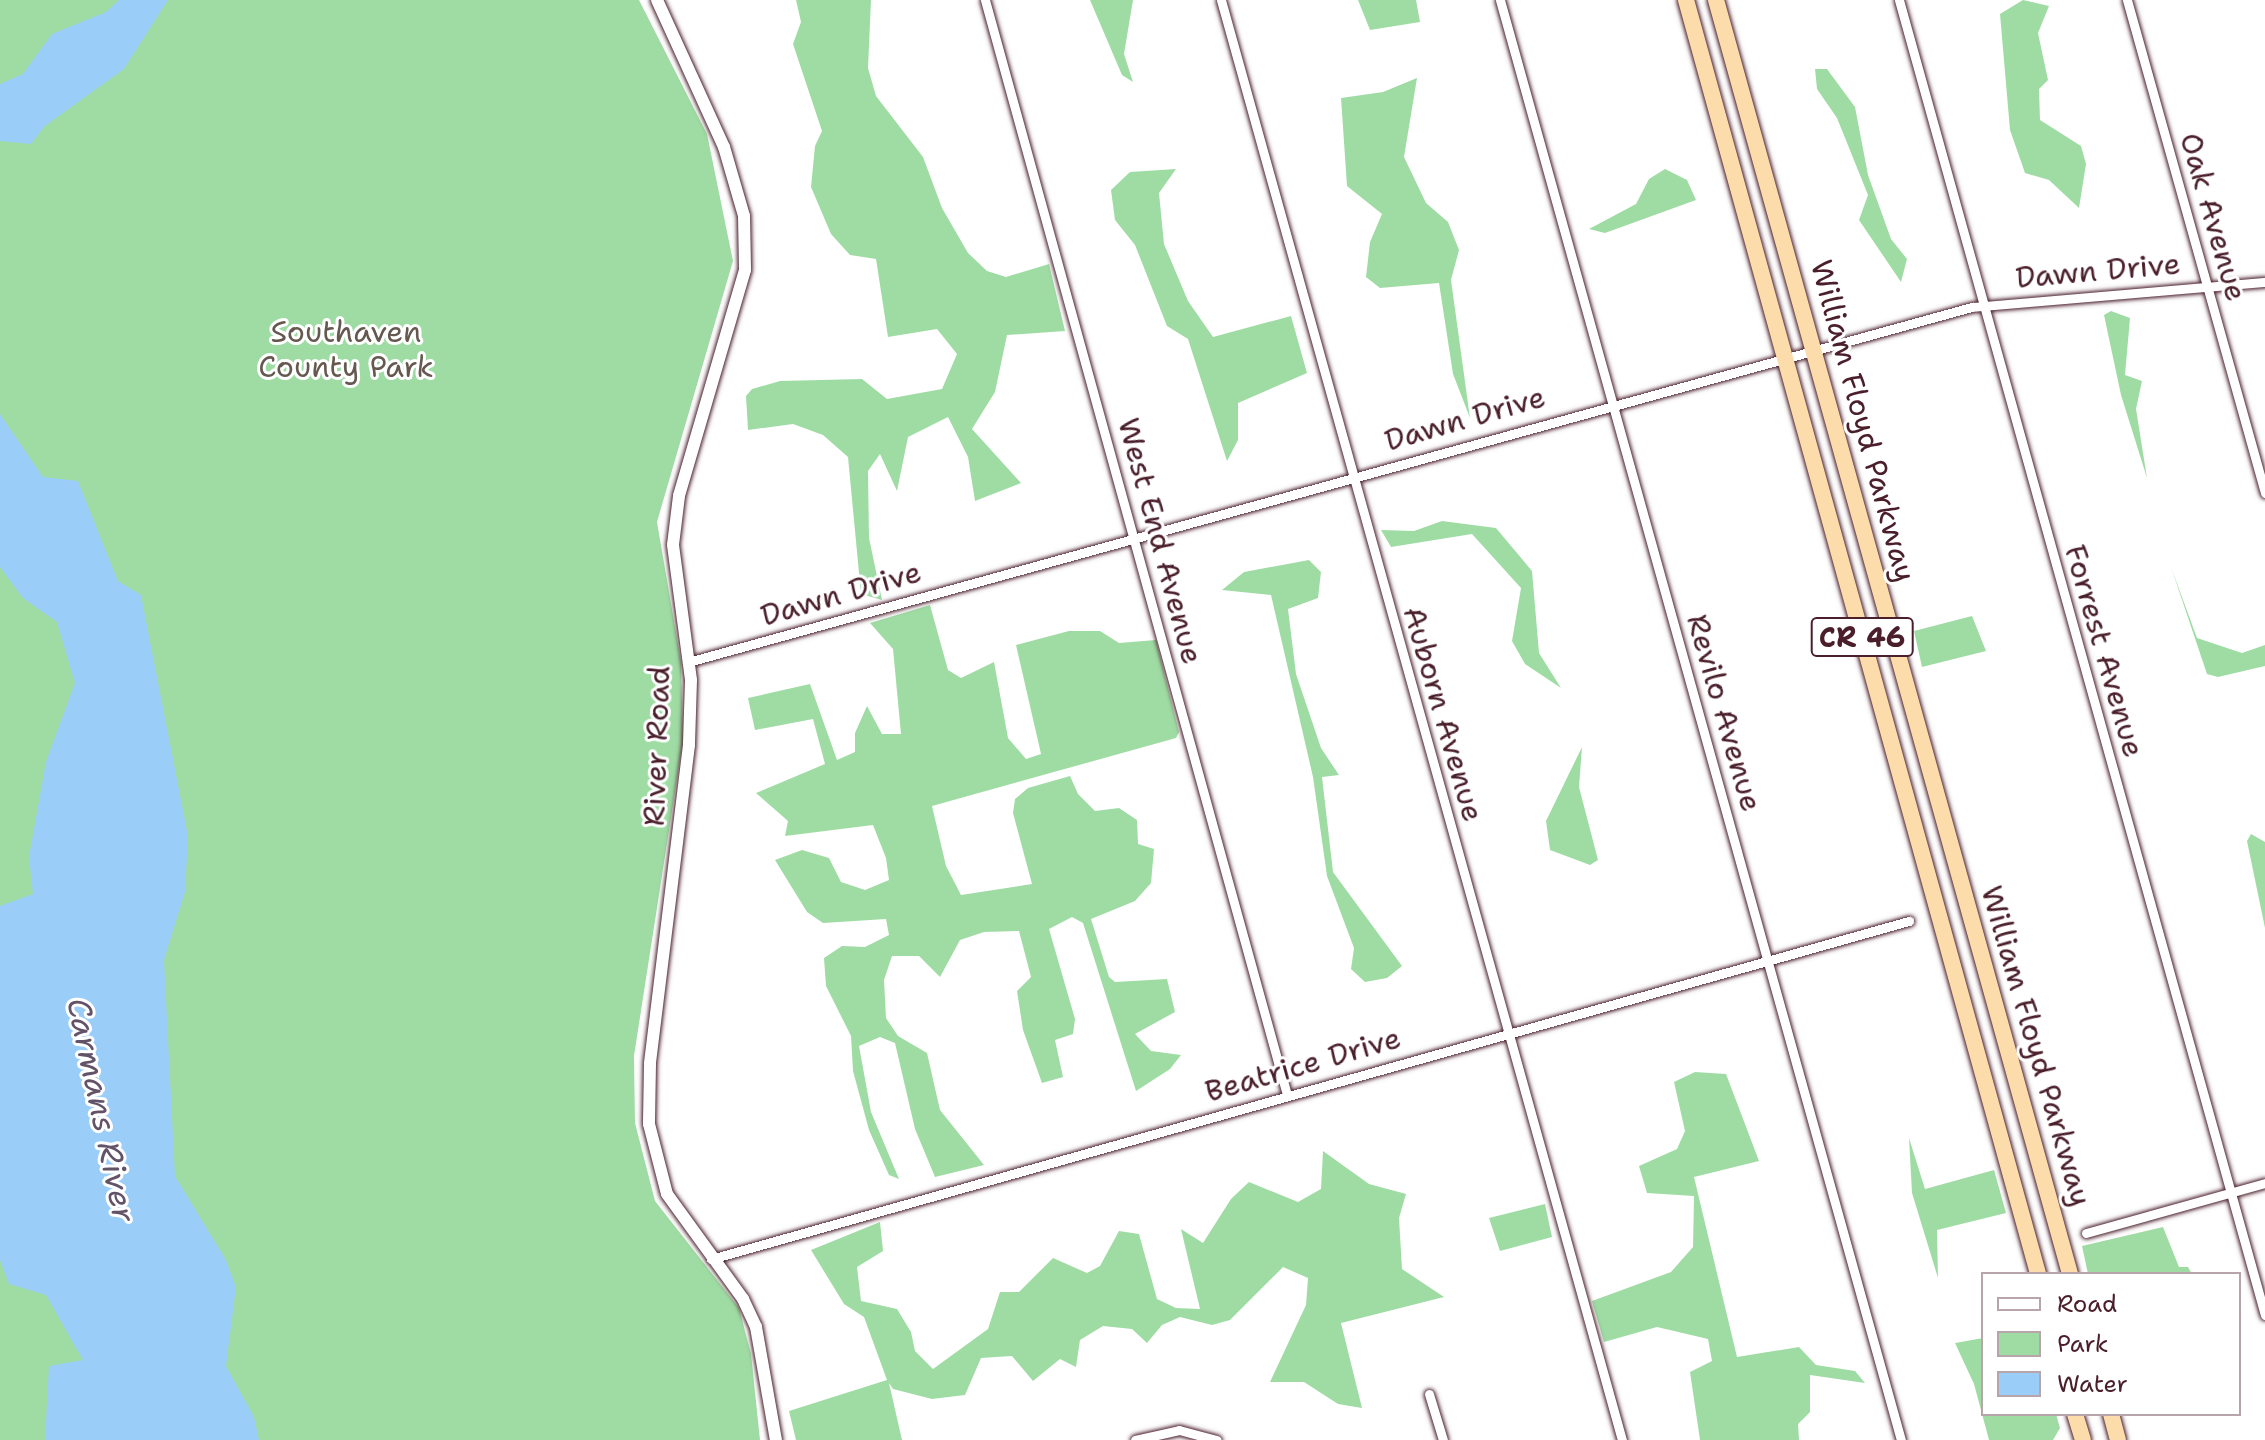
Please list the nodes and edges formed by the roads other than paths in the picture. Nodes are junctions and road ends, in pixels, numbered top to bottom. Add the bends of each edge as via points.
1 (657, 0) edge
2 (985, 0) edge
3 (1221, 0) edge
4 (1500, 0) edge
5 (1686, 0) edge
6 (1716, 0) edge
7 (1899, 0) edge
8 (2127, 0) edge
9 (2265, 282) edge
10 (2209, 286) junction
11 (1984, 304) junction
12 (1814, 350) junction
13 (1784, 358) junction
14 (1612, 403) junction
15 (1351, 476) junction
16 (2265, 493) edge
17 (1134, 536) junction
18 (688, 662) junction
19 (1909, 921) dead end
20 (1769, 959) junction
21 (1506, 1032) junction
22 (1287, 1095) junction
23 (2265, 1183) edge
24 (2232, 1193) junction
25 (2086, 1233) dead end
26 (711, 1259) junction
27 (2037, 1272) edge
28 (2069, 1272) edge
29 (2265, 1315) edge
30 (1429, 1394) dead end
31 (2076, 1416) edge
32 (2112, 1416) edge
33 (776, 1440) edge
34 (1135, 1440) edge
35 (1217, 1440) edge
36 (1443, 1440) edge
37 (1622, 1440) edge
38 (1901, 1440) edge
39 (2083, 1440) edge
40 (2118, 1440) edge

1 - 18 street, River Road via 724,147 744,216 745,270 677,508 673,545
2 - 17 street, West End Avenue
3 - 15 street, Auborn Avenue
4 - 14 street, Revilo Avenue
5 - 13 highway, William Floyd Parkway / CR 46
6 - 12 highway, William Floyd Parkway / CR 46
7 - 11 street, Forrest Avenue
8 - 10 street, Oak Avenue
9 - 10 street, Dawn Drive
10 - 11 street, Dawn Drive
10 - 16 street, Oak Avenue
11 - 12 street, Dawn Drive
11 - 24 street, Forrest Avenue
12 - 13 street, Dawn Drive
12 - 28 highway, William Floyd Parkway / CR 46
13 - 14 street, Dawn Drive
13 - 27 highway, William Floyd Parkway / CR 46
14 - 15 street, Dawn Drive
14 - 20 street, Revilo Avenue
15 - 17 street, Dawn Drive
15 - 21 street, Auborn Avenue
17 - 18 street, Dawn Drive
17 - 22 street, West End Avenue
18 - 26 street, River Road via 686,771 650,1064 649,1124 667,1194
19 - 20 street, Beatrice Drive
20 - 21 street, Beatrice Drive
20 - 38 street, Revilo Avenue
21 - 22 street, Beatrice Drive
21 - 37 street, Auborn Avenue
22 - 26 street, Beatrice Drive
23 - 24 street
24 - 25 street
24 - 29 street, Forrest Avenue
26 - 33 street, River Road via 743,1299 756,1327
30 - 36 street
31 - 39 highway
32 - 40 highway
34 - 35 street via 1179,1430

